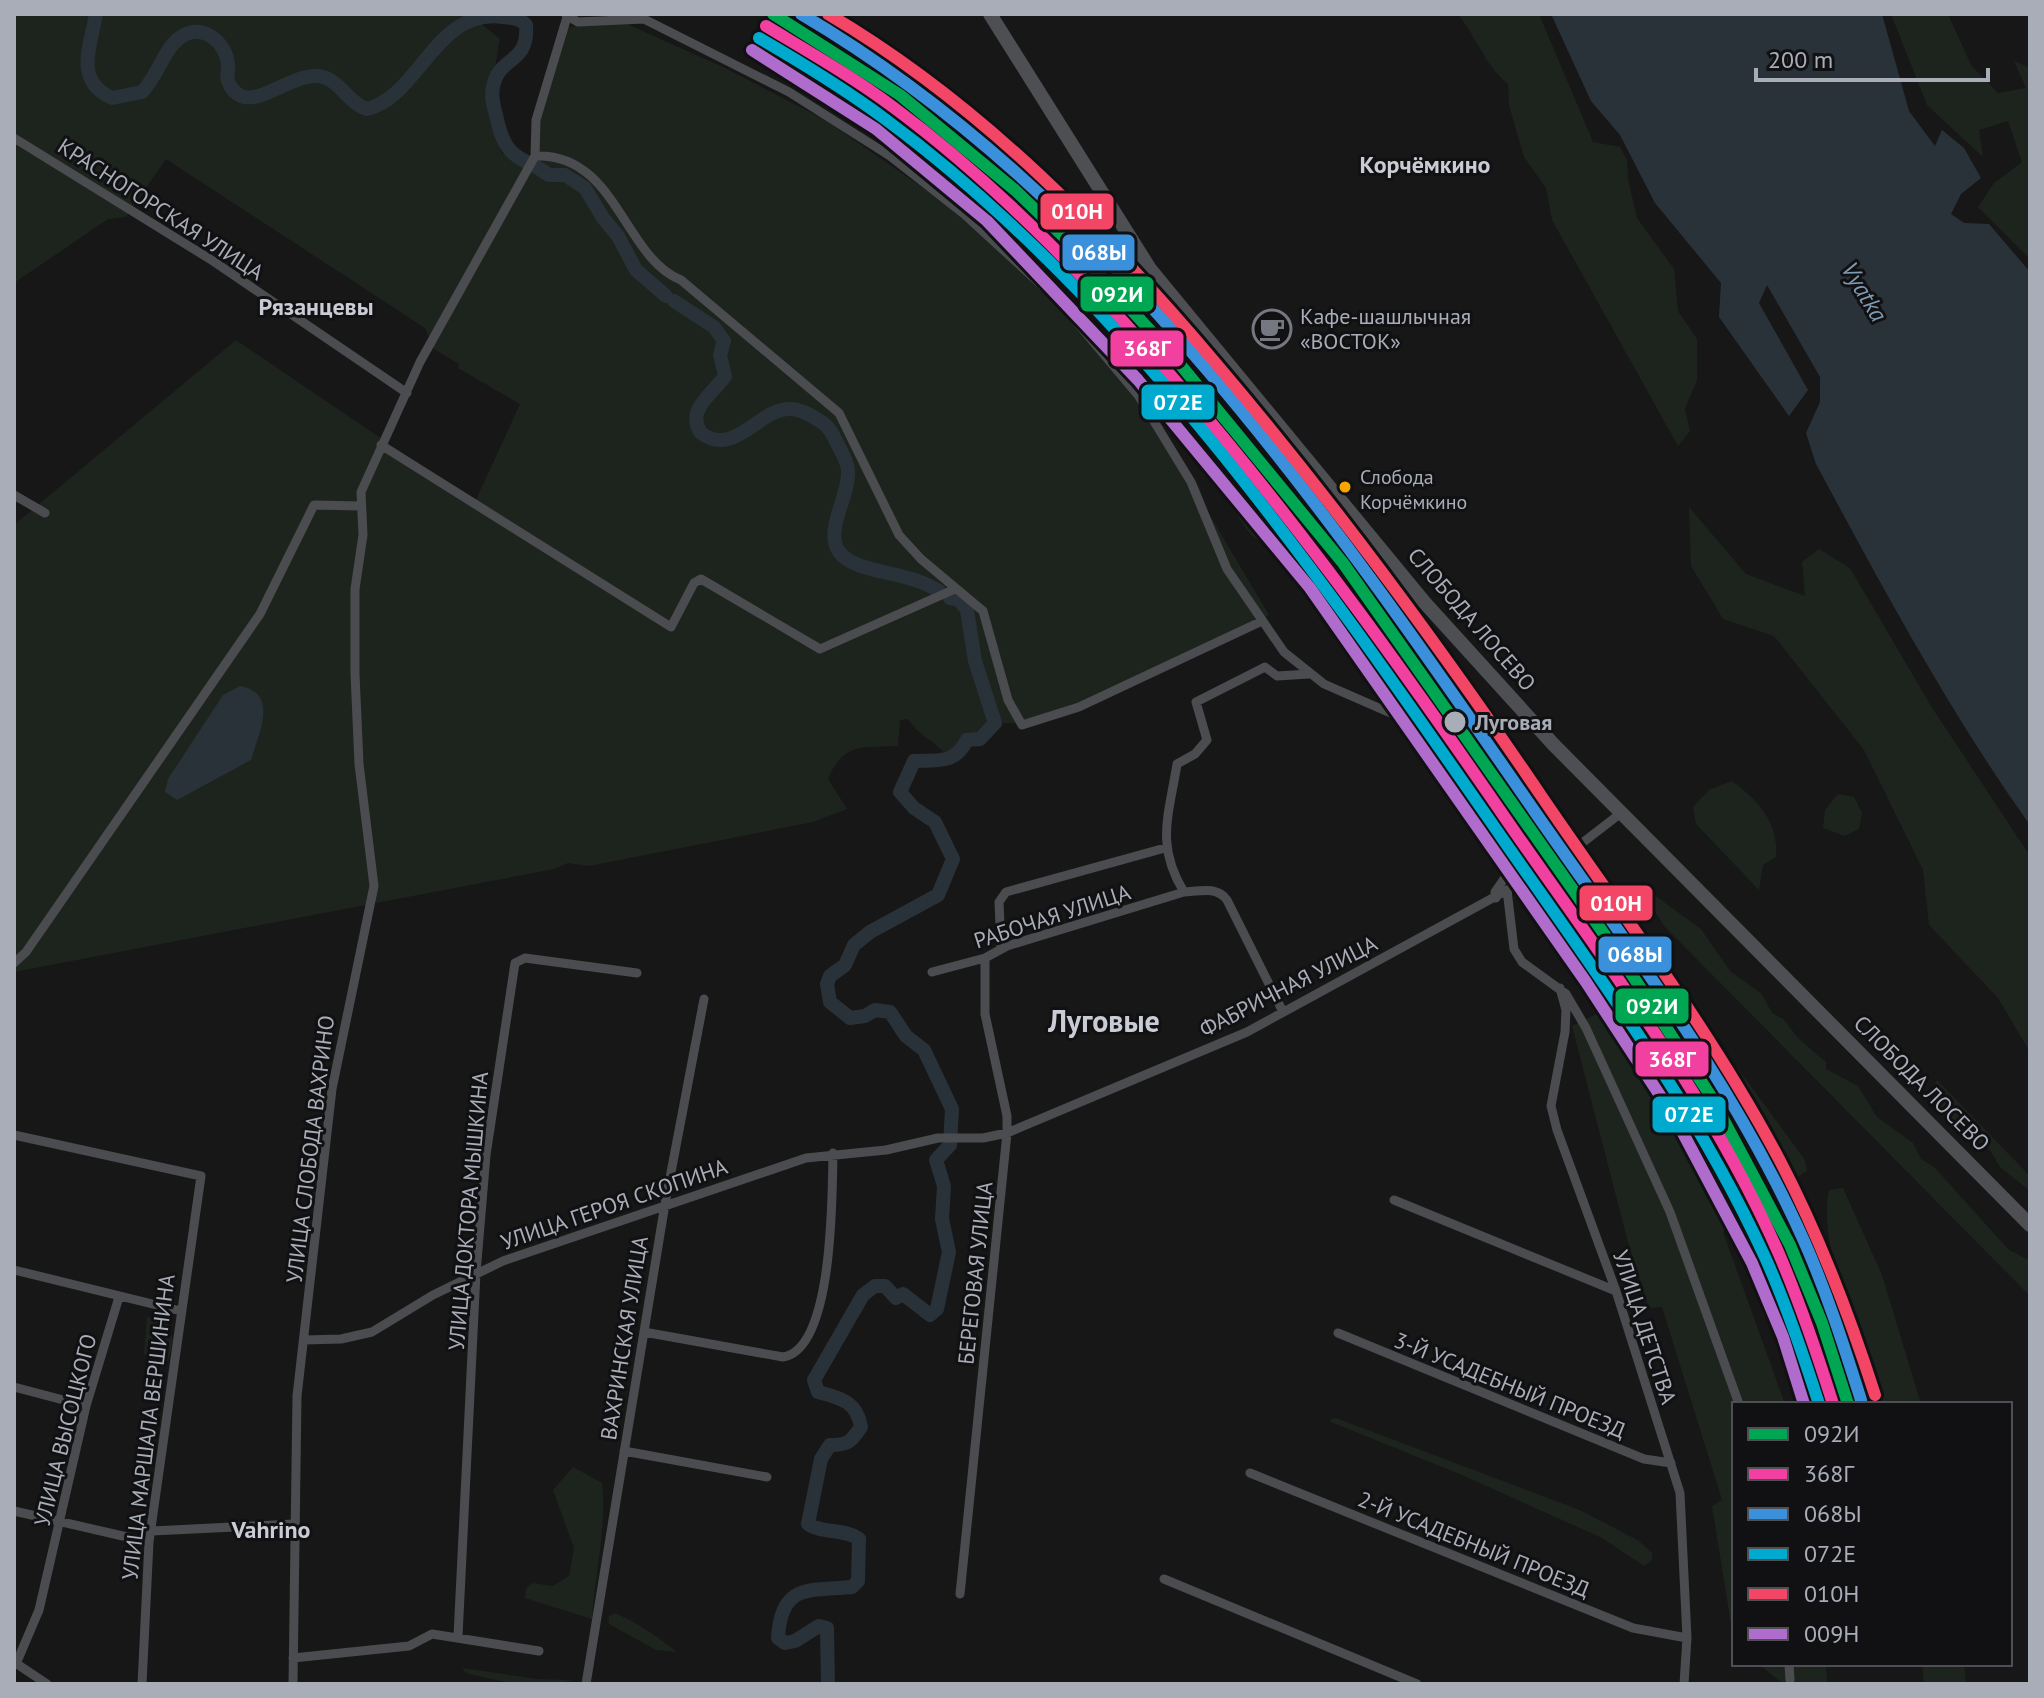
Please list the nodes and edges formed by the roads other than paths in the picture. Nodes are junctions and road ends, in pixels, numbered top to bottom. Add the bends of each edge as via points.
1 (990, 14) edge
2 (566, 16) edge
3 (14, 138) edge
4 (535, 156) junction
5 (407, 393) junction
6 (381, 445) junction
7 (14, 495) edge
8 (361, 506) junction
9 (45, 513) dead end
10 (955, 589) junction
11 (1260, 622) junction
12 (1309, 674) junction
13 (1621, 813) junction
14 (1165, 848) junction
15 (1507, 890) junction
16 (1184, 892) junction
17 (1496, 898) junction
18 (1001, 949) junction
19 (985, 958) junction
20 (14, 963) edge
21 (932, 972) dead end
22 (637, 973) dead end
23 (1560, 988) junction
24 (704, 999) dead end
25 (1283, 1012) junction
26 (1007, 1133) junction
27 (14, 1135) edge
28 (951, 1137) joint
29 (833, 1153) junction
30 (1394, 1200) dead end
31 (665, 1204) junction
32 (2030, 1225) edge
33 (14, 1270) edge
34 (476, 1273) junction
35 (1616, 1291) junction
36 (119, 1297) junction
37 (181, 1311) junction
38 (644, 1332) junction
39 (1338, 1333) dead end
40 (304, 1340) junction
41 (14, 1387) edge
42 (1738, 1402) edge
43 (86, 1406) junction
44 (624, 1451) junction
45 (1671, 1463) junction
46 (1250, 1473) dead end
47 (767, 1477) dead end
48 (14, 1511) edge
49 (60, 1522) junction
50 (294, 1524) junction
51 (152, 1531) junction
52 (149, 1542) junction
53 (1164, 1579) dead end
54 (960, 1594) dead end
55 (458, 1636) junction
56 (1687, 1638) junction
57 (539, 1651) dead end
58 (293, 1658) junction
59 (15, 1663) edge
60 (1789, 1666) edge
61 (1790, 1680) dead end
62 (47, 1684) edge
63 (142, 1684) edge
64 (293, 1684) edge
65 (586, 1684) edge
66 (1417, 1684) edge
67 (1684, 1684) edge

1 - 13 main road, СЛОБОДА ЛОСЕВО via 1150,269 1425,603
2 - 4 street via 536,120
2 - 11 street via 578,22 644,19 822,110 964,214 1060,302 1138,395 1191,482 1224,562
3 - 5 street, КРАСНОГОРСКАЯ УЛИЦА via 213,261
4 - 5 street, УЛИЦА СЛОБОДА ВАХРИНО
4 - 10 street via 565,160 596,181 661,271 681,280 830,402 899,535
5 - 6 street, УЛИЦА СЛОБОДА ВАХРИНО
6 - 8 street, УЛИЦА СЛОБОДА ВАХРИНО via 361,492
6 - 10 street via 671,627 701,579 820,649
7 - 9 street
8 - 20 street via 314,505 260,614
8 - 40 street, УЛИЦА СЛОБОДА ВАХРИНО via 355,597 357,732 374,886 332,1089
10 - 11 street via 983,611 1008,700 1022,725 1079,707
11 - 12 street
12 - 14 street via 1277,676 1265,667 1196,702 1207,740 1177,764
12 - 17 street via 1443,736 1455,750 1519,842 1518,855
13 - 15 street, ФАБРИЧНАЯ УЛИЦА via 1559,862
13 - 32 main road, СЛОБОДА ЛОСЕВО
14 - 16 street
14 - 18 street via 1006,892 999,902
15 - 17 street, ФАБРИЧНАЯ УЛИЦА
15 - 23 street via 1514,949 1522,962
16 - 18 street, РАБОЧАЯ УЛИЦА
16 - 25 street, РАБОЧАЯ УЛИЦА via 1222,892
17 - 25 street, ФАБРИЧНАЯ УЛИЦА
18 - 19 street, РАБОЧАЯ УЛИЦА
19 - 21 street, РАБОЧАЯ УЛИЦА
19 - 26 street, БЕРЕГОВАЯ УЛИЦА via 985,1014
22 - 34 street, УЛИЦА ДОКТОРА МЫШКИНА via 525,958 515,963 487,1141
23 - 35 street, УЛИЦА ДЕТСТВА via 1565,1032 1551,1106
23 - 42 street via 1586,1028 1670,1212
24 - 31 street, ВАХРИНСКАЯ УЛИЦА
25 - 26 street, ФАБРИЧНАЯ УЛИЦА
26 - 28 street, ФАБРИЧНАЯ УЛИЦА
26 - 54 street, БЕРЕГОВАЯ УЛИЦА
27 - 37 street, УЛИЦА МАРШАЛА ВЕРШИНИНА via 201,1176
28 - 29 street, УЛИЦА ГЕРОЯ СКОПИНА via 886,1150
29 - 31 street, УЛИЦА ГЕРОЯ СКОПИНА
29 - 38 street via 829,1258 822,1298 801,1348 783,1357
30 - 35 street
31 - 34 street, УЛИЦА ГЕРОЯ СКОПИНА
31 - 38 street, ВАХРИНСКАЯ УЛИЦА
33 - 36 street
34 - 40 street, УЛИЦА ГЕРОЯ СКОПИНА via 372,1332
34 - 55 street, УЛИЦА ДОКТОРА МЫШКИНА
35 - 45 street, УЛИЦА ДЕТСТВА
36 - 37 street
36 - 43 street, УЛИЦА ВЫСОЦКОГО
37 - 51 street, УЛИЦА МАРШАЛА ВЕРШИНИНА
38 - 44 street, ВАХРИНСКАЯ УЛИЦА
39 - 45 street, 3-Й УСАДЕБНЫЙ ПРОЕЗД via 1644,1459
40 - 50 street, УЛИЦА СЛОБОДА ВАХРИНО
41 - 43 street
43 - 49 street, УЛИЦА ВЫСОЦКОГО
44 - 47 street
44 - 65 street, ВАХРИНСКАЯ УЛИЦА
45 - 56 street, УЛИЦА ДЕТСТВА via 1680,1493
46 - 56 street, 2-Й УСАДЕБНЫЙ ПРОЕЗД via 1633,1628
48 - 49 street
49 - 52 street
49 - 59 street, УЛИЦА ВЫСОЦКОГО via 39,1610
50 - 51 street
50 - 58 street, УЛИЦА СЛОБОДА ВАХРИНО
51 - 52 street, УЛИЦА МАРШАЛА ВЕРШИНИНА
52 - 63 street, УЛИЦА МАРШАЛА ВЕРШИНИНА
53 - 66 street
55 - 57 street
55 - 58 street via 432,1634 409,1646
56 - 67 street, УЛИЦА ДЕТСТВА
58 - 64 street, УЛИЦА СЛОБОДА ВАХРИНО
59 - 62 street
60 - 61 street

